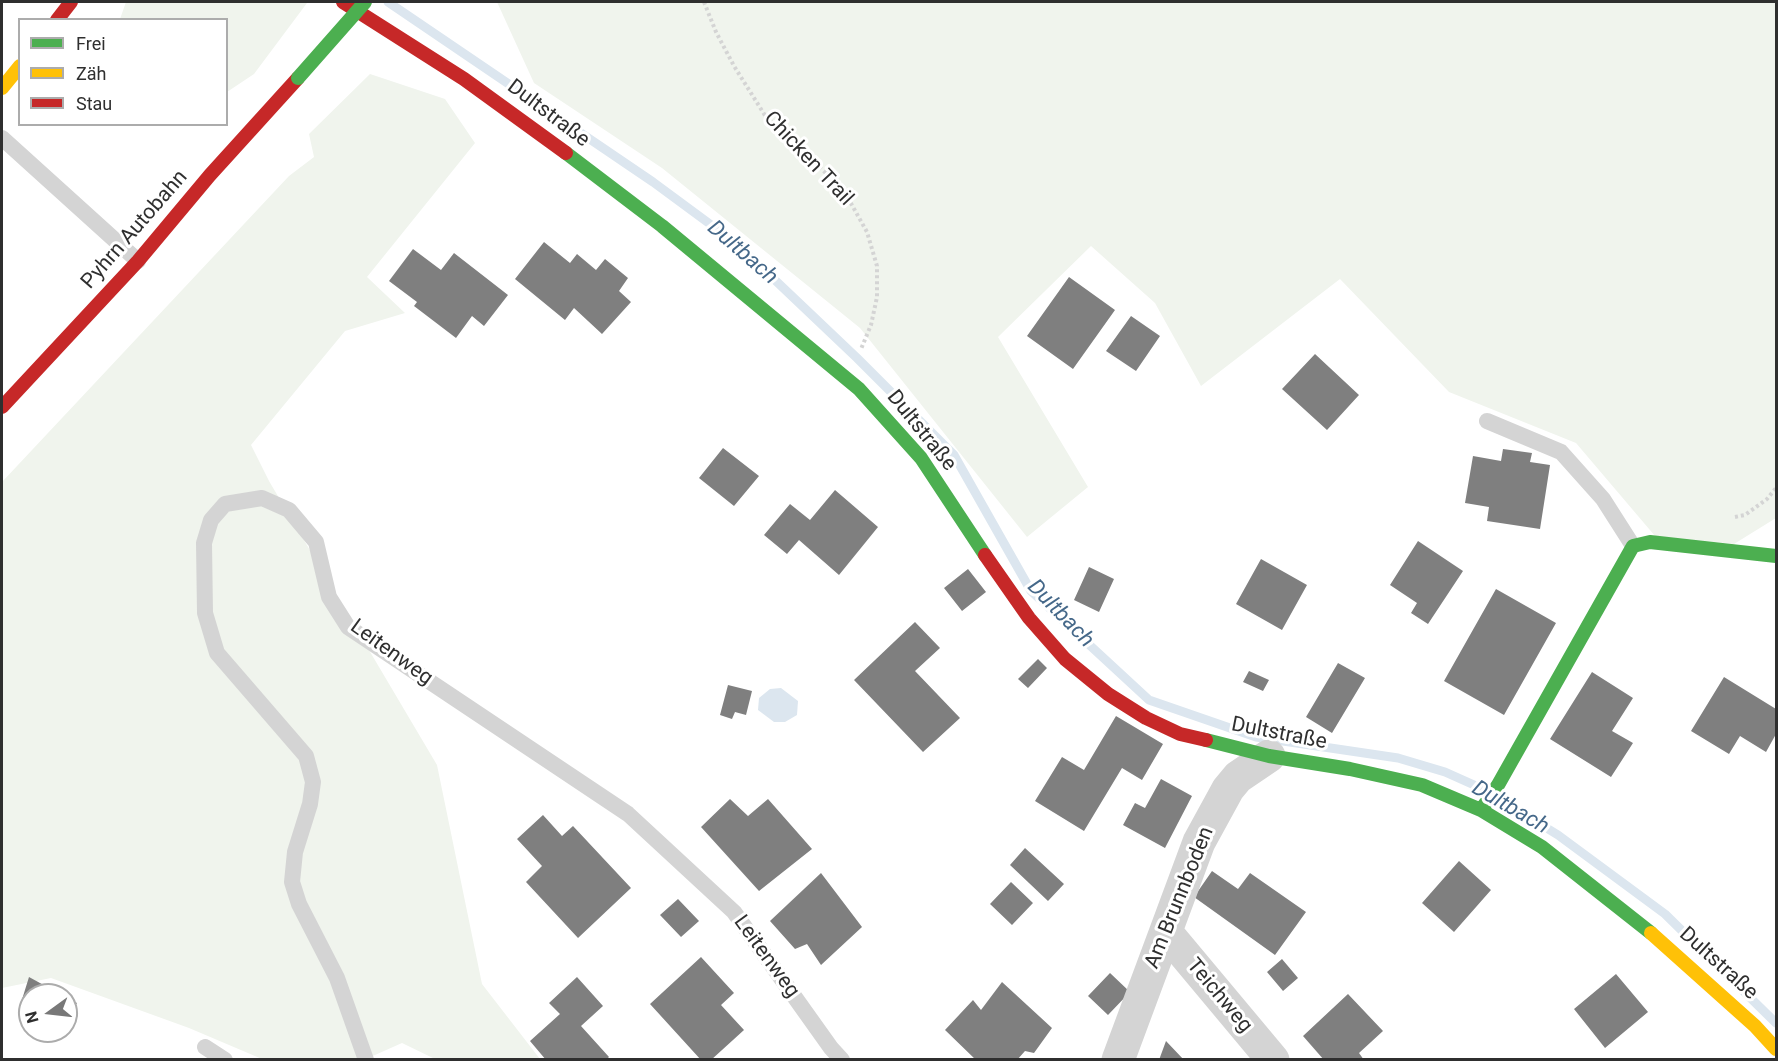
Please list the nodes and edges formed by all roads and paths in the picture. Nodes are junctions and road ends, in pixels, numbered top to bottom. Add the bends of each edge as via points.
1 (71, 2) edge
2 (343, 2) edge
3 (365, 2) edge
4 (704, 2) edge
5 (59, 18) edge
6 (18, 68) edge
7 (2, 88) edge
8 (2, 138) edge
9 (138, 261) junction
10 (857, 358) dead end
11 (2, 407) edge
12 (1487, 422) dead end
13 (1633, 546) junction
14 (1776, 555) edge
15 (1269, 756) junction
16 (1484, 805) junction
17 (1166, 932) junction
18 (205, 1047) dead end
19 (1776, 1049) edge
20 (225, 1059) edge
21 (366, 1059) edge
22 (842, 1059) edge
23 (1118, 1059) edge
24 (1273, 1059) edge

1 - 5 main road
2 - 15 main road, Dultstraße via 523,120 663,226 859,389 921,459 1029,618 1082,675 1146,718 1180,734
3 - 9 main road, Pyhrn Autobahn, bridge
4 - 10 path, Chicken Trail via 734,66 766,117 837,184 867,232 877,266 877,297 871,325
6 - 7 main road
8 - 9 lane
9 - 11 main road, Pyhrn Autobahn
12 - 13 lane via 1561,452 1603,499
13 - 14 main road via 1650,543
13 - 16 main road
15 - 16 main road, Dultstraße via 1422,785
15 - 17 street, Am Brunnboden via 1238,777 1228,789 1199,842
16 - 19 main road, Dultstraße via 1649,930
17 - 23 street, Am Brunnboden
17 - 24 street, Teichweg
18 - 20 lane
21 - 22 lane, Leitenweg via 337,978 292,882 295,852 310,804 312,782 306,756 217,653 205,613 204,543 211,520 225,504 262,498 290,510 316,542 329,597 348,627 628,814 734,912

